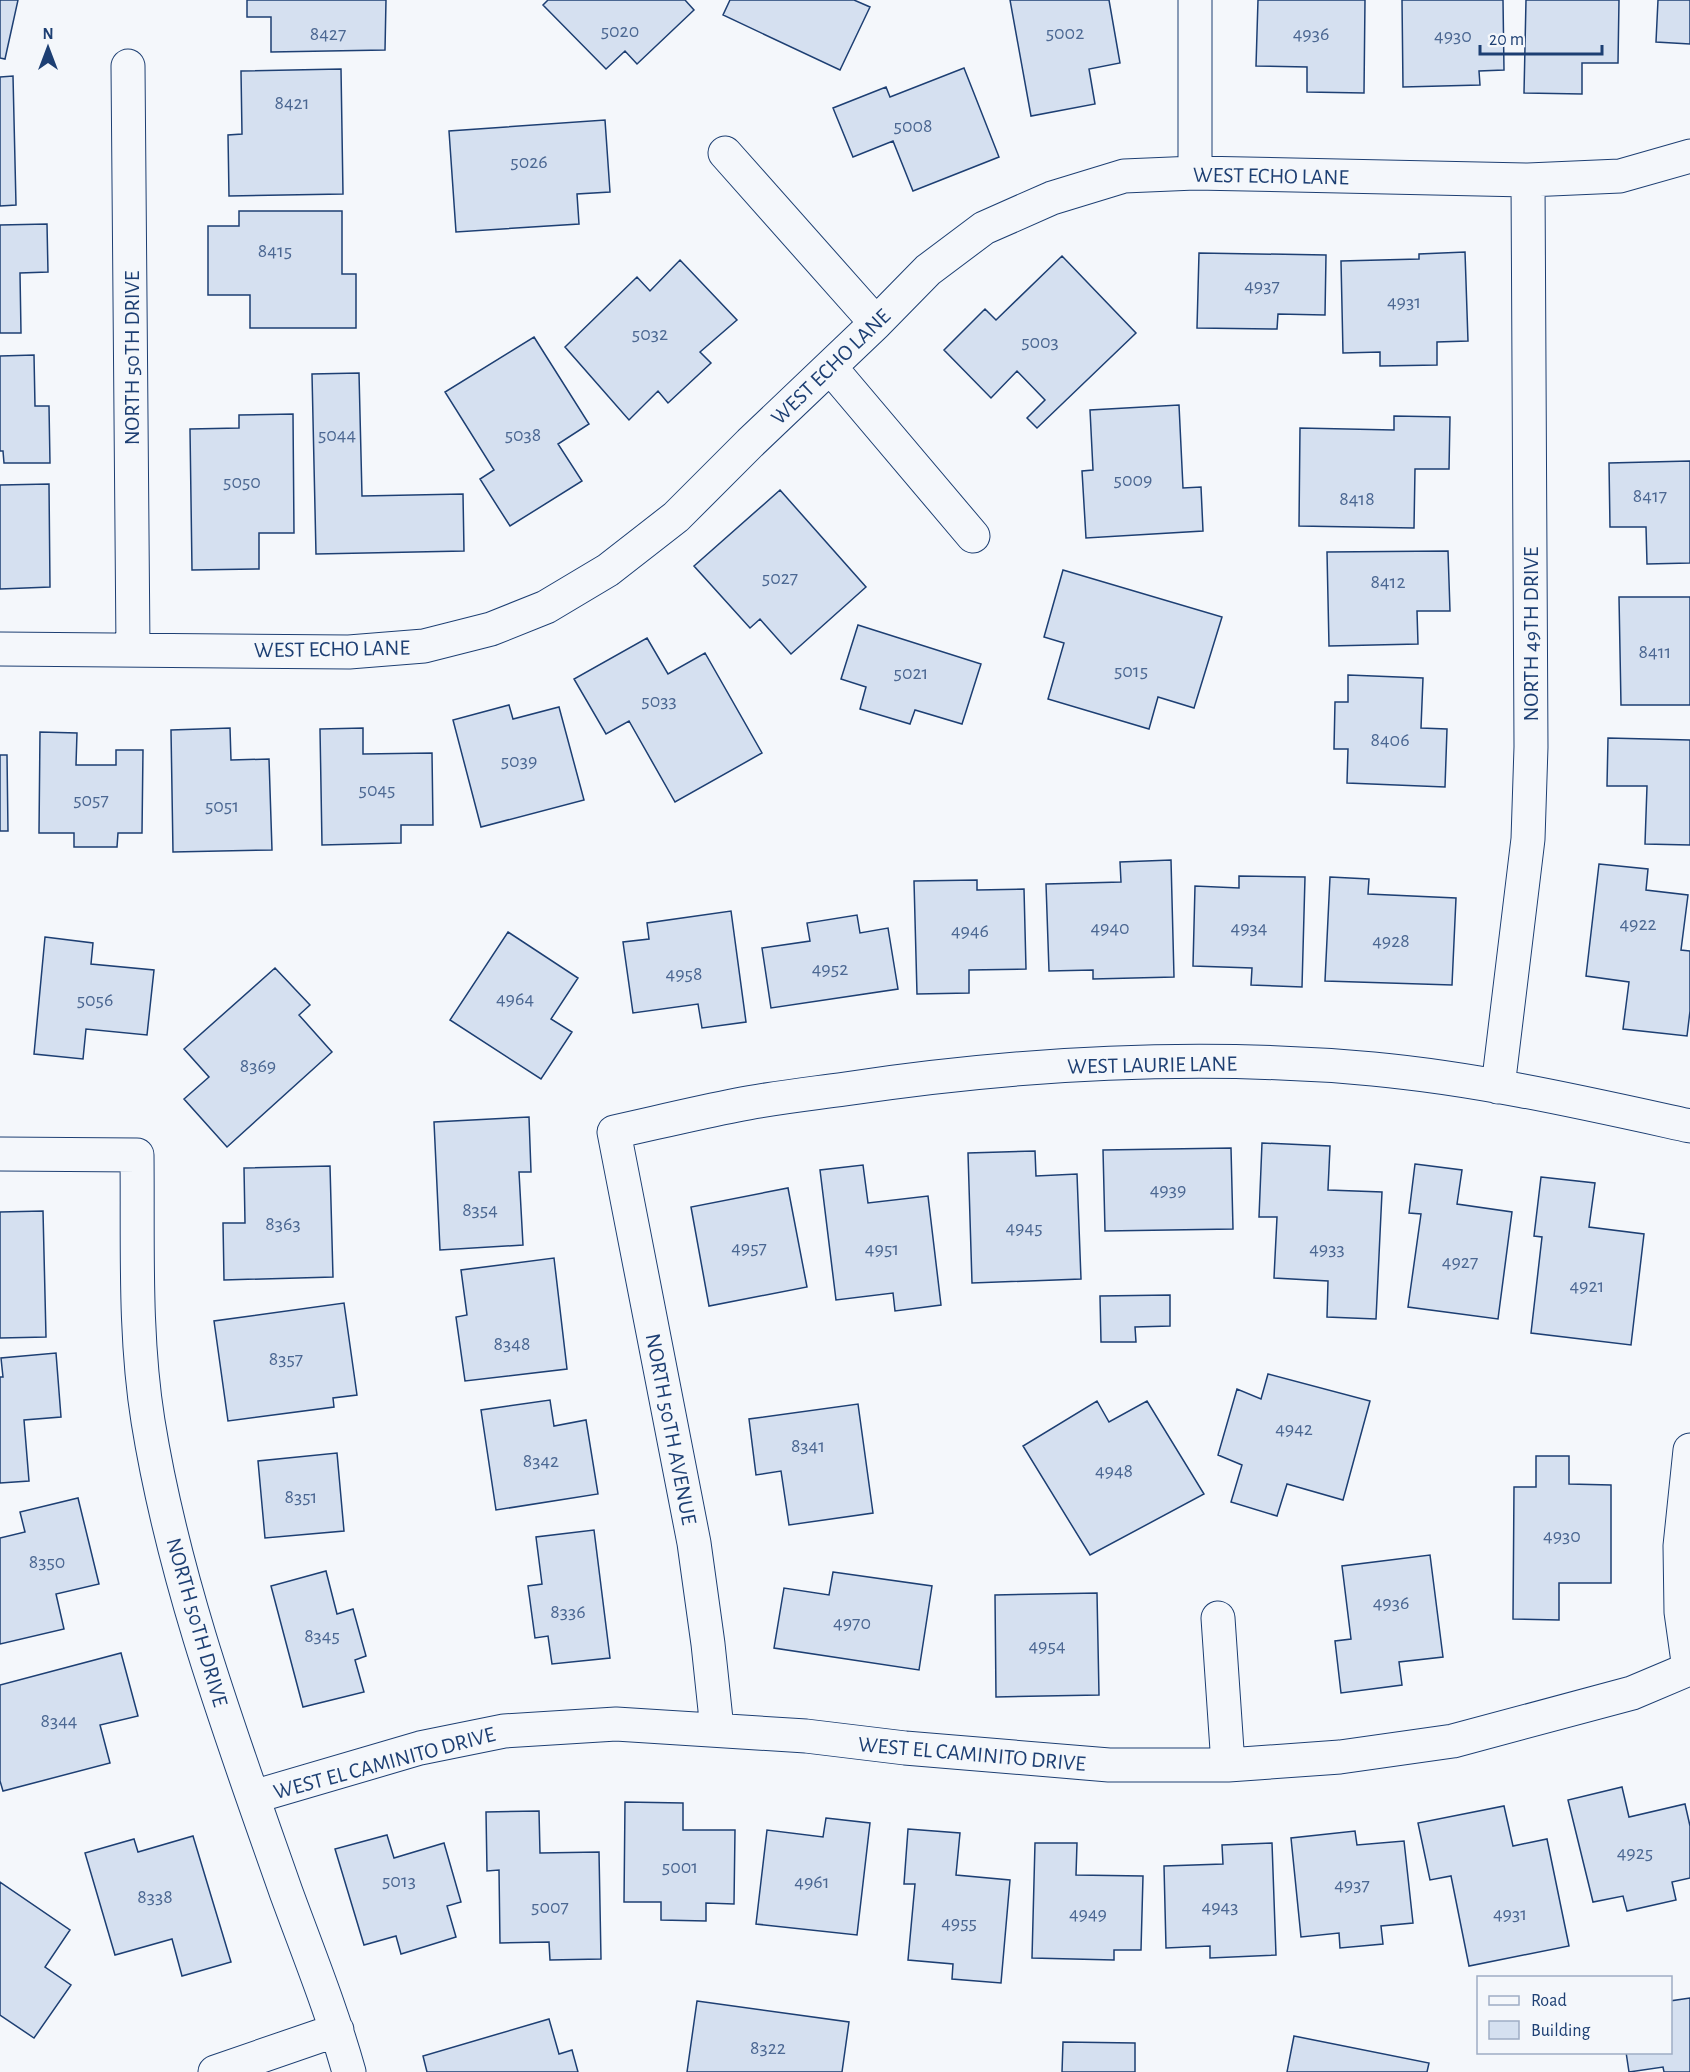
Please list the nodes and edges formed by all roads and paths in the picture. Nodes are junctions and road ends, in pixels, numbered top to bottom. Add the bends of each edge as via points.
1 (1195, 0) edge
2 (128, 66) dead end
3 (725, 153) dead end
4 (1690, 156) edge
5 (1195, 173) junction
6 (1528, 180) junction
7 (876, 323) junction
8 (830, 367) junction
9 (973, 536) dead end
10 (0, 649) edge
11 (133, 649) junction
12 (1498, 1087) junction
13 (1690, 1126) edge
14 (614, 1132) joint
15 (0, 1154) edge
16 (1690, 1450) edge
17 (1218, 1618) dead end
18 (1689, 1669) edge
19 (717, 1729) junction
20 (1228, 1765) junction
21 (253, 1797) junction
22 (337, 2030) junction
23 (215, 2072) edge
24 (348, 2072) edge

1 - 5 street
2 - 11 street, NORTH 50TH DRIVE
3 - 7 street
4 - 6 street, WEST ECHO LANE via 1620,176
5 - 6 street, WEST ECHO LANE
5 - 7 street, WEST ECHO LANE via 1124,176 1052,198 984,228 928,270
6 - 12 street, NORTH 49TH DRIVE via 1528,816
7 - 8 street, WEST ECHO LANE
8 - 9 street
8 - 11 street, WEST ECHO LANE via 676,517 608,570 546,607 424,646 349,652
10 - 11 street, WEST ECHO LANE
12 - 13 street, WEST LAURIE LANE
12 - 14 street, WEST LAURIE LANE via 1374,1069 1135,1061 1009,1068 884,1083 739,1104
14 - 19 street, NORTH 50TH AVENUE via 694,1543
15 - 21 street, NORTH 50TH DRIVE via 137,1155 140,1333 148,1420 183,1580
16 - 18 street via 1680,1546
17 - 20 street
18 - 20 street, WEST EL CAMINITO DRIVE via 1632,1693 1454,1741
19 - 20 street, WEST EL CAMINITO DRIVE via 1109,1765
19 - 21 street, WEST EL CAMINITO DRIVE via 616,1724 504,1731 420,1748
21 - 22 street, NORTH 50TH DRIVE
22 - 23 street
22 - 24 street, NORTH 50TH DRIVE

